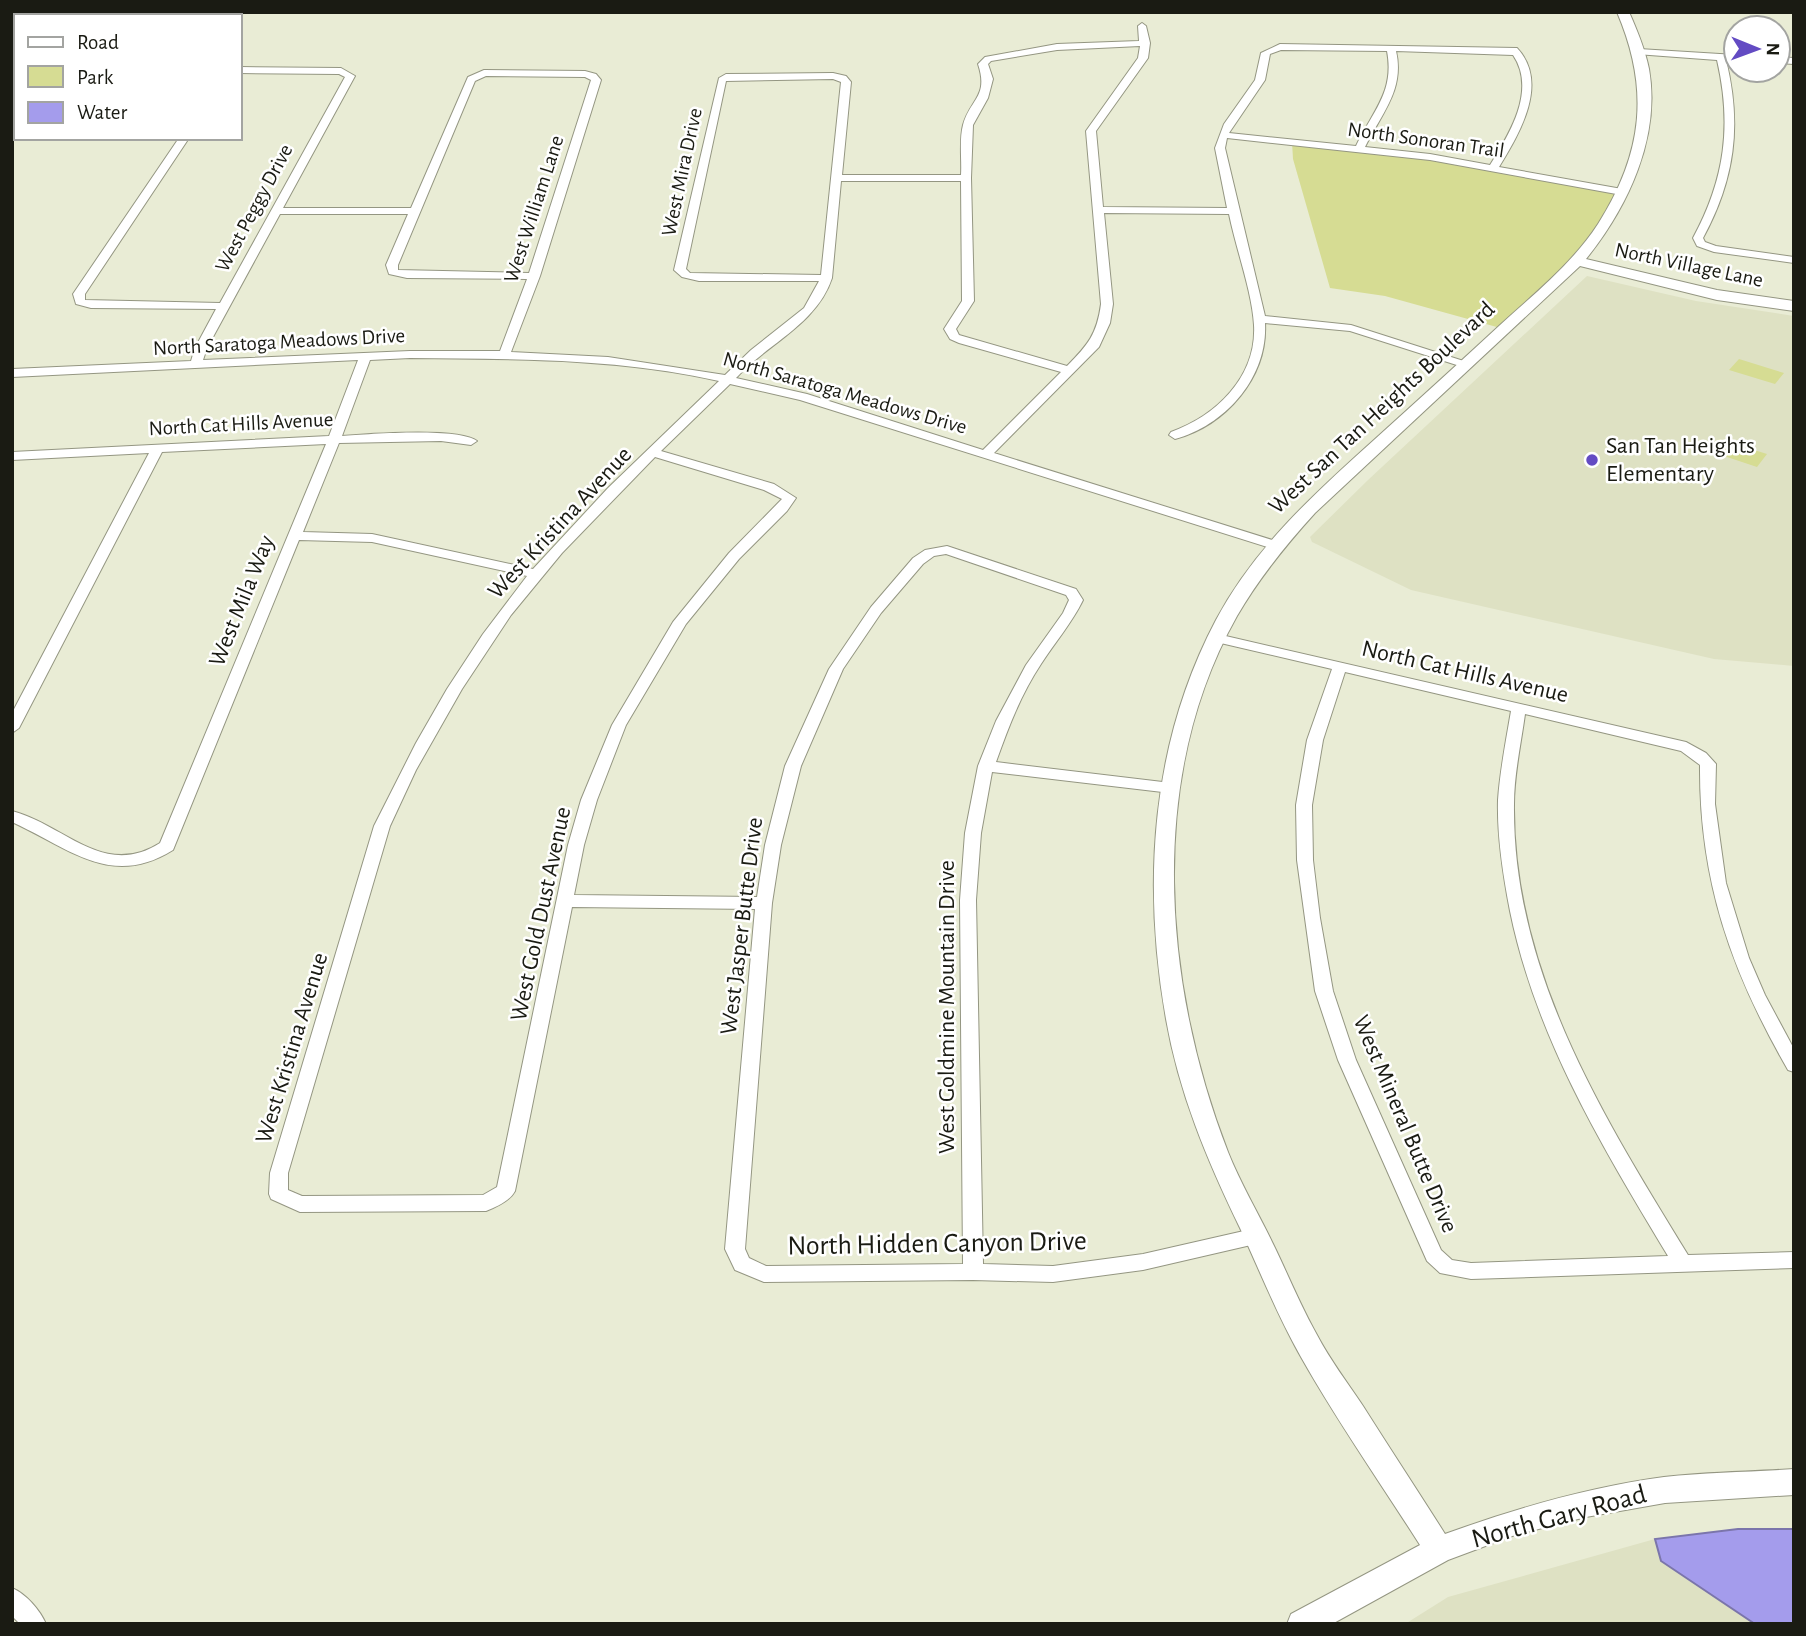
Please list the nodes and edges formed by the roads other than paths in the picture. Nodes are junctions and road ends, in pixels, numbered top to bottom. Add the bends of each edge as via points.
1 (1623, 12) edge
2 (1142, 26) dead end
3 (1145, 43) junction
4 (1391, 48) junction
5 (1639, 52) junction
6 (1721, 57) joint
7 (242, 70) edge
8 (843, 78) joint
9 (1223, 135) junction
10 (183, 140) edge
11 (1360, 148) junction
12 (1493, 168) junction
13 (836, 178) junction
14 (966, 178) junction
15 (1622, 192) junction
16 (1097, 210) junction
17 (275, 211) junction
18 (414, 211) junction
19 (1233, 212) junction
20 (1794, 260) edge
21 (1576, 261) junction
22 (534, 276) junction
23 (826, 278) junction
24 (225, 306) junction
25 (1794, 306) edge
26 (1259, 319) junction
27 (505, 353) junction
28 (365, 357) junction
29 (1467, 364) junction
30 (196, 365) junction
31 (1071, 371) junction
32 (12, 373) edge
33 (730, 377) junction
34 (1175, 435) dead end
35 (334, 439) junction
36 (471, 441) dead end
37 (158, 450) junction
38 (655, 453) junction
39 (986, 454) junction
40 (12, 456) edge
41 (293, 537) junction
42 (1277, 546) junction
43 (930, 552) joint
44 (538, 574) junction
45 (1217, 638) junction
46 (1340, 666) junction
47 (1519, 708) junction
48 (12, 728) edge
49 (986, 766) junction
50 (1171, 788) junction
51 (12, 816) edge
52 (564, 901) junction
53 (764, 903) junction
54 (1794, 1065) edge
55 (506, 1191) joint
56 (1257, 1236) junction
57 (1794, 1260) edge
58 (742, 1264) joint
59 (1683, 1264) junction
60 (973, 1272) junction
61 (1794, 1482) edge
62 (1439, 1550) junction
63 (12, 1599) edge
64 (35, 1624) edge
65 (1302, 1624) edge

1 - 5 street, West San Tan Heights Boulevard
2 - 3 street
3 - 14 street via 1057,47 988,60 983,64 988,79 983,98 968,125
3 - 16 street via 1143,58 1091,131
4 - 9 street via 1270,50 1258,85
4 - 11 street via 1395,82 1388,103
4 - 12 street via 1514,50 1521,56 1527,85 1522,118
5 - 6 street
5 - 15 street, West San Tan Heights Boulevard via 1644,76 1643,130
6 - 20 street via 1729,89 1732,145 1698,238 1714,249
7 - 17 street, West Peggy Drive via 341,71 350,76
8 - 13 street, West Kristina Avenue
8 - 23 street, West Mira Drive via 722,80 680,270 699,278
9 - 11 street, North Sonoran Trail
9 - 19 street via 1220,148
10 - 24 street via 79,294 80,302
11 - 12 street, North Sonoran Trail
12 - 15 street, North Sonoran Trail
13 - 14 street
13 - 23 street, West Kristina Avenue
14 - 31 street via 968,301 950,329 954,337
15 - 21 street, West San Tan Heights Boulevard
16 - 19 street
16 - 31 street via 1107,304 1104,323 1093,346
17 - 18 street
17 - 24 street, West Peggy Drive
18 - 22 street via 393,272
18 - 22 street, West William Lane via 476,75 593,76 596,80
19 - 26 street
21 - 25 street, North Village Lane via 1682,288
21 - 29 street, West San Tan Heights Boulevard
22 - 27 street, West William Lane
23 - 33 street, West Kristina Avenue via 815,305
24 - 30 street, West Peggy Drive
26 - 29 street via 1351,328
26 - 34 street via 1257,351 1234,397 1208,422
27 - 28 street, North Saratoga Meadows Drive
27 - 33 street, North Saratoga Meadows Drive via 614,360
28 - 30 street, North Saratoga Meadows Drive
28 - 35 street, West Mila Way
29 - 42 street, West San Tan Heights Boulevard via 1324,495
30 - 32 street, North Saratoga Meadows Drive
31 - 39 street
33 - 38 street, West Kristina Avenue
33 - 39 street, North Saratoga Meadows Drive
35 - 36 street, North Cat Hills Avenue via 441,437
35 - 37 street, North Cat Hills Avenue
35 - 41 street, West Mila Way
37 - 40 street, North Cat Hills Avenue
37 - 48 street
38 - 44 street, West Kristina Avenue
38 - 52 street, West Gold Dust Avenue via 769,487 789,498 706,587 619,725 589,800
39 - 42 street, North Saratoga Meadows Drive
41 - 44 street via 372,538
41 - 51 street, West Mila Way via 167,846 154,858 136,861 96,856
42 - 45 street, West San Tan Heights Boulevard via 1244,590
43 - 49 street, West Goldmine Mountain Drive via 947,550 1071,592 1076,600 1018,691
43 - 53 street, West Jasper Butte Drive via 876,610 820,702 781,806
44 - 55 street, West Kristina Avenue via 454,688 382,827 279,1173 278,1194 300,1204 486,1203
45 - 46 street, North Cat Hills Avenue
45 - 50 street, West San Tan Heights Boulevard via 1178,739
46 - 47 street, North Cat Hills Avenue
46 - 59 street, West Mineral Butte Drive via 1315,740 1304,805 1305,860 1324,991 1347,1060 1434,1255 1447,1267 1471,1271
47 - 54 street, North Cat Hills Avenue via 1686,747 1708,764 1709,841 1720,892 1765,1018
47 - 59 street via 1507,787 1507,830 1522,934 1537,987 1590,1111
49 - 50 street
49 - 60 street, West Goldmine Mountain Drive via 968,900
50 - 56 street, West San Tan Heights Boulevard via 1163,888 1167,961 1185,1052 1216,1152
52 - 53 street
52 - 55 street, West Gold Dust Avenue
53 - 58 street, West Jasper Butte Drive via 734,1249
56 - 60 street, North Hidden Canyon Drive via 1098,1270
56 - 62 street, West San Tan Heights Boulevard via 1307,1344
57 - 59 street
58 - 60 street, North Hidden Canyon Drive via 764,1274
61 - 62 street, North Gary Road via 1665,1490 1586,1504 1516,1522
62 - 65 street, North Gary Road
63 - 64 street

